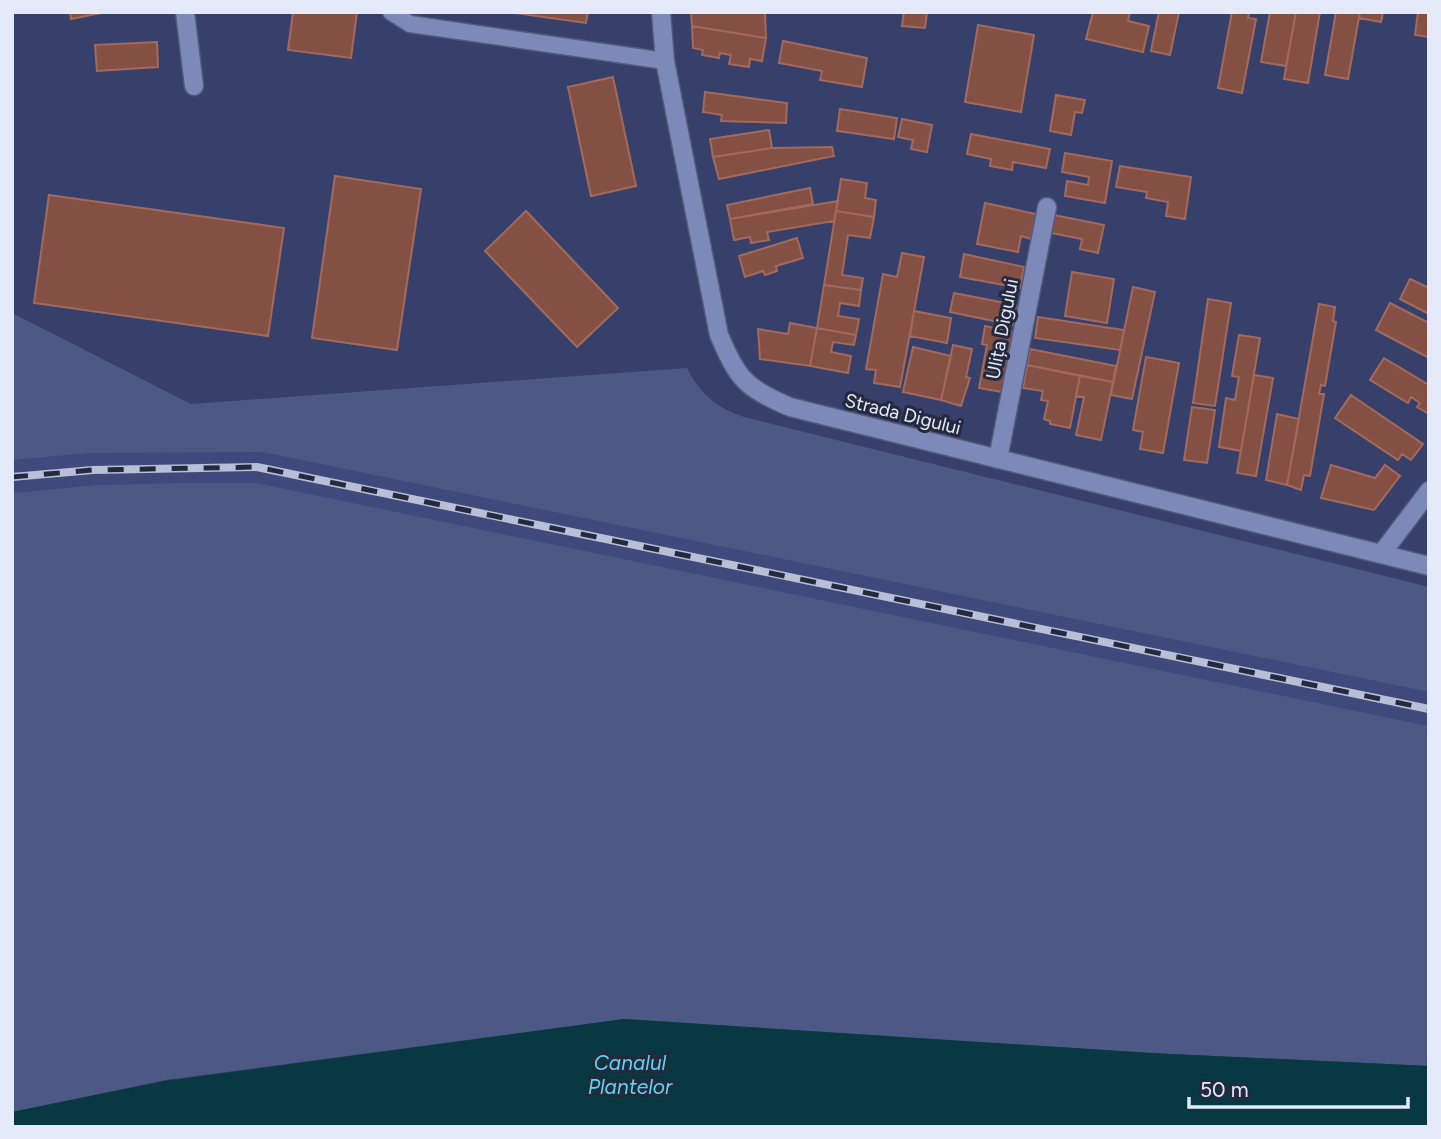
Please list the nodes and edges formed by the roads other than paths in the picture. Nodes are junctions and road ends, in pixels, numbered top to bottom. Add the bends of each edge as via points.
1 (185, 12) edge
2 (391, 12) edge
3 (661, 12) edge
4 (665, 61) junction
5 (194, 86) dead end
6 (1047, 207) dead end
7 (998, 459) junction
8 (1429, 491) edge
9 (1382, 554) junction
10 (1429, 566) edge

1 - 5 street
2 - 4 lane via 410,24
3 - 4 street, Strada Digului
4 - 7 street, Strada Digului via 719,335 733,367 751,390 790,407
6 - 7 street, Ulița Digului
7 - 9 street, Strada Digului
8 - 9 street
9 - 10 street, Strada Digului

